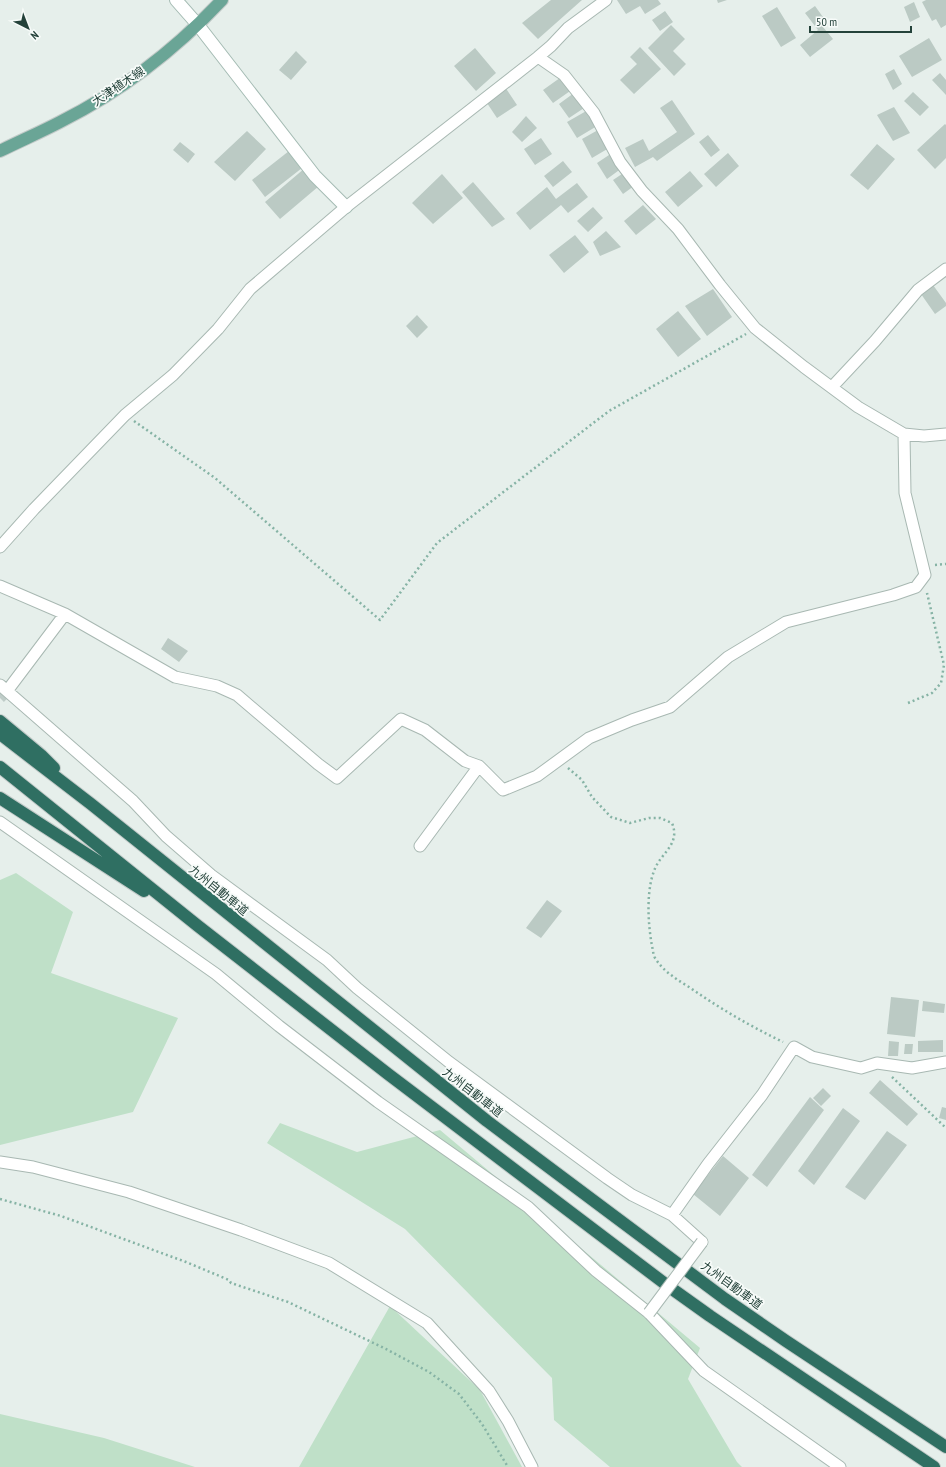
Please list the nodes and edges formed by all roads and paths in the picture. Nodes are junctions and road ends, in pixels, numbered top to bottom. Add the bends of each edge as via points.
1 (176, 0) edge
2 (222, 0) edge
3 (606, 0) edge
4 (198, 25) junction
5 (538, 57) junction
6 (0, 151) edge
7 (346, 207) junction
8 (946, 269) edge
9 (756, 328) junction
10 (832, 386) junction
11 (125, 415) junction
12 (904, 434) junction
13 (946, 434) edge
14 (0, 547) edge
15 (921, 580) junction
16 (0, 586) edge
17 (65, 614) junction
18 (3, 688) edge
19 (908, 702) dead end
20 (0, 721) edge
21 (0, 734) edge
22 (558, 760) junction
23 (479, 766) junction
24 (0, 767) edge
25 (0, 798) edge
26 (91, 804) junction
27 (0, 822) edge
28 (420, 846) dead end
29 (198, 926) junction
30 (794, 1047) junction
31 (946, 1062) edge
32 (877, 1063) junction
33 (946, 1128) edge
34 (0, 1162) edge
35 (0, 1199) edge
36 (672, 1215) junction
37 (649, 1313) junction
38 (946, 1447) edge
39 (508, 1467) edge
40 (532, 1467) edge
41 (840, 1467) edge
42 (934, 1467) edge

1 - 4 street
2 - 4 main road, 大津植木線
3 - 5 street via 568,28
4 - 6 main road, 大津植木線 via 144,70 103,98 61,122
4 - 7 street via 316,176
5 - 7 street
5 - 9 street via 564,75 594,113 620,162 642,191 678,229
7 - 11 street via 250,289 218,330 173,375
8 - 10 street via 918,290 875,341
9 - 10 street
9 - 11 path via 610,411 503,491 437,543 380,620 215,478
10 - 12 street via 858,407
11 - 14 street
12 - 13 street
12 - 15 street via 905,492 925,575
15 - 19 path via 926,588 944,665 941,683 932,693
15 - 22 street via 916,587 893,595 786,622 728,657 670,707 589,738
16 - 17 street
17 - 18 street
17 - 23 street via 175,677 217,686 237,695 337,778 402,719 425,730 465,761
18 - 36 street via 133,801 166,836 211,875 327,960 363,993 455,1067 606,1178 632,1195
20 - 26 highway via 41,755
21 - 26 highway, 九州自動車道
22 - 23 street via 536,776 504,790
22 - 30 path via 582,780 592,797 611,817 630,823 650,818 660,818 672,823 675,830 673,844 654,870 649,897 649,927 654,957 665,971 749,1026
23 - 28 street
24 - 29 highway
25 - 29 highway
26 - 38 highway, 九州自動車道 via 493,1126 786,1342
27 - 37 street via 216,974 378,1102 528,1207 596,1271
29 - 42 highway via 388,1074 710,1316
30 - 32 street via 812,1057 861,1068
30 - 36 street via 762,1095
31 - 32 street via 912,1068
32 - 33 path
34 - 40 street via 33,1167 129,1192 329,1263 427,1323 489,1391
35 - 39 path via 61,1216 186,1262 231,1283 288,1302 386,1349 429,1372 459,1394 482,1424
36 - 37 street, bridge via 702,1242
37 - 41 street via 704,1371

